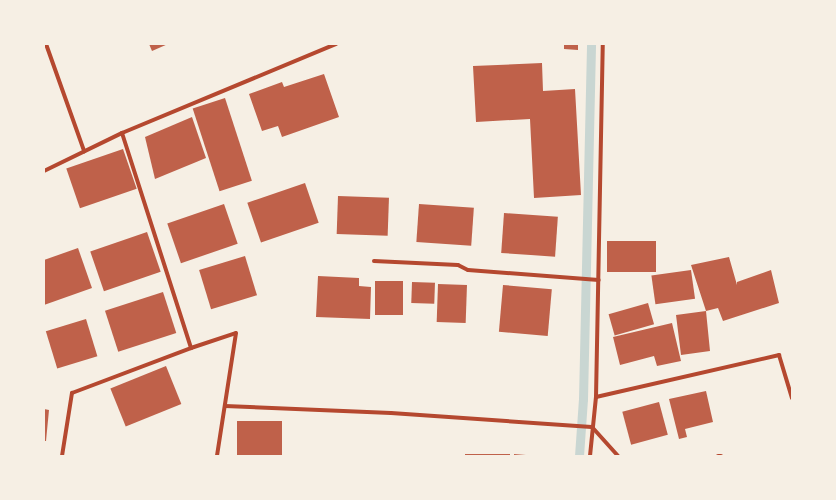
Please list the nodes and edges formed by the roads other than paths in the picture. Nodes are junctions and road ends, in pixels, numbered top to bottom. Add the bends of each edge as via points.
1 (46, 44) edge
2 (336, 44) edge
3 (603, 44) edge
4 (122, 133) junction
5 (84, 151) junction
6 (44, 171) edge
7 (374, 261) dead end
8 (599, 280) junction
9 (191, 348) junction
10 (596, 396) junction
11 (792, 398) edge
12 (225, 406) junction
13 (590, 427) junction
14 (62, 456) edge
15 (217, 456) edge
16 (590, 456) edge
17 (618, 456) edge
18 (718, 456) edge
19 (721, 456) edge

1 - 5 street
2 - 4 street
3 - 8 street
4 - 5 street
4 - 9 street
5 - 6 street
7 - 8 street via 458,265 468,270
8 - 10 street
9 - 12 street via 236,333
9 - 14 street via 72,393
10 - 11 street via 779,355
10 - 13 street
12 - 13 street
12 - 15 street
13 - 16 street
13 - 17 street
18 - 19 street

